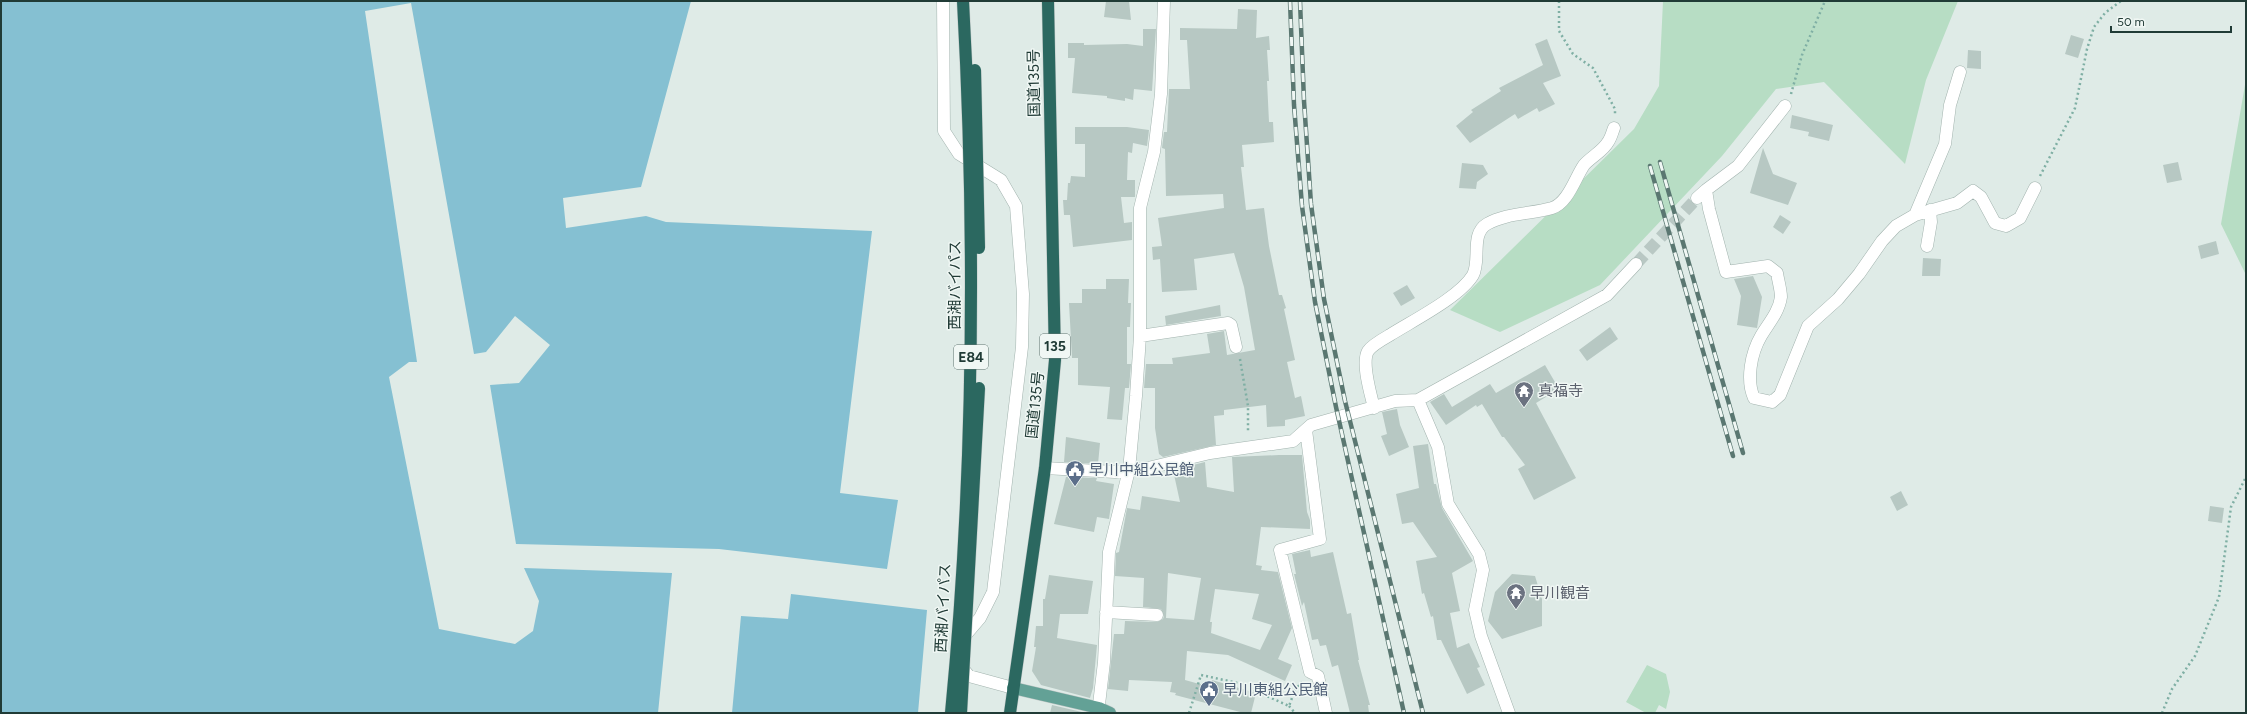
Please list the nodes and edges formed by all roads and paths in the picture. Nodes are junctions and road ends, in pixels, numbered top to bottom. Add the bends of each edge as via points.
1 (943, 1) edge
2 (963, 1) edge
3 (971, 1) edge
4 (1048, 1) edge
5 (1164, 1) edge
6 (1559, 1) edge
7 (1825, 1) edge
8 (2121, 1) edge
9 (1960, 72) dead end
10 (1785, 106) joint
11 (1614, 128) joint
12 (2035, 188) joint
13 (1706, 190) junction
14 (1696, 198) tunnel mouth
15 (1930, 210) junction
16 (1915, 215) junction
17 (1927, 246) dead end
18 (1636, 264) tunnel mouth
19 (1140, 336) junction
20 (1236, 346) joint
21 (1418, 400) junction
22 (1374, 408) junction
23 (1306, 430) junction
24 (1248, 448) junction
25 (1045, 468) junction
26 (1129, 470) junction
27 (2246, 478) edge
28 (1106, 612) junction
29 (1157, 615) dead end
30 (1310, 672) junction
31 (1013, 688) junction
32 (1289, 706) junction
33 (1098, 710) edge
34 (951, 713) edge
35 (961, 713) edge
36 (1010, 713) edge
37 (1110, 713) edge
38 (1189, 713) edge
39 (1295, 713) edge
40 (1326, 713) edge
41 (1509, 713) edge
42 (2162, 713) edge

1 - 31 street via 944,131 959,154 1002,180 1016,206 1023,294 1022,347 993,592 980,618 960,641 959,664 969,676
2 - 34 highway, 西湘バイパス / E84, bridge via 968,86 971,250 970,420
3 - 35 highway, 西湘バイパス / E84, bridge via 977,120 978,420
4 - 25 highway, 国道135号 / 135 via 1056,360
5 - 19 street via 1161,94 1154,152 1140,208
6 - 11 path via 1559,31 1573,54 1593,68 1615,109
7 - 10 path via 1804,48 1793,90
8 - 12 path via 2105,13 2094,27 2085,56 2075,108 2051,151
9 - 16 street via 1950,105 1945,144
10 - 13 street via 1738,166
11 - 22 street via 1608,143 1585,164 1562,202 1554,208 1528,212 1486,224 1480,231 1477,242 1473,275 1463,286 1368,351 1367,376
12 - 15 street via 2020,218 2006,226 1995,223 1981,197 1973,191 1957,203
13 - 14 street
13 - 16 street via 1726,272 1768,266 1777,273 1781,297 1773,320 1754,351 1750,388 1754,398 1772,402 1780,395 1808,326 1838,299 1896,226
15 - 16 street
15 - 17 street
18 - 21 street via 1607,295
19 - 20 street via 1228,323 1231,324
19 - 26 street
20 - 24 path via 1248,406
21 - 22 street via 1395,401
21 - 41 street via 1438,446 1448,504 1479,554 1483,570 1475,610 1481,636
22 - 23 street via 1311,425
23 - 24 street via 1292,441
23 - 30 street via 1320,539 1280,550
24 - 26 street via 1210,452
25 - 26 street via 1115,472
25 - 31 highway, 国道135号 / 135
26 - 28 street via 1109,552
27 - 42 path via 2232,507 2218,597 2194,656 2172,689
28 - 29 street
28 - 33 street via 1104,662
30 - 32 path via 1295,690
30 - 40 street via 1318,676
31 - 33 main road
31 - 36 highway, 国道135号 / 135
32 - 38 path via 1238,683 1201,674
32 - 39 path
33 - 37 main road

